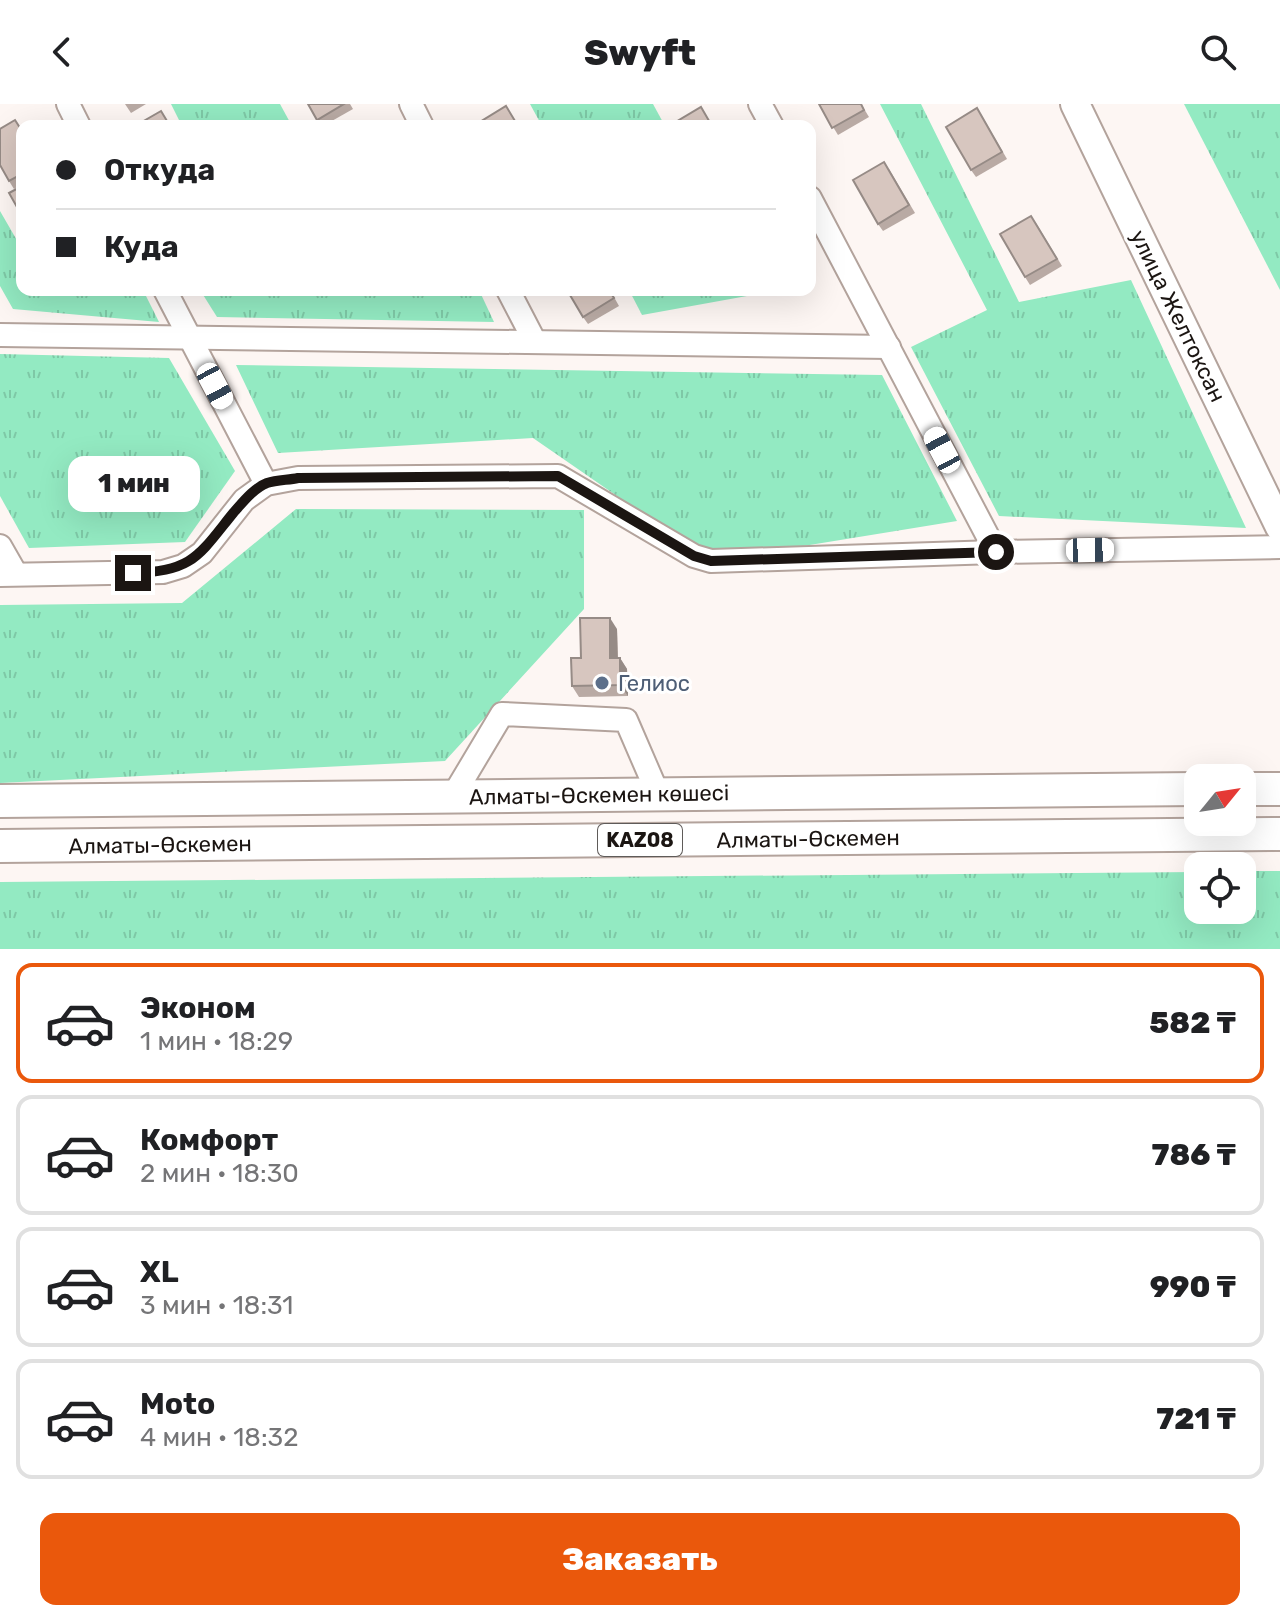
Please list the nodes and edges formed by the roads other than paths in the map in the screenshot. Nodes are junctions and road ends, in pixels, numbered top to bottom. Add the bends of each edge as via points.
1 (1075, 104) edge
2 (816, 209) edge
3 (168, 296) edge
4 (511, 296) edge
5 (0, 335) edge
6 (190, 338) junction
7 (535, 342) junction
8 (889, 347) junction
9 (266, 484) junction
10 (1280, 527) edge
11 (0, 546) edge
12 (1280, 547) edge
13 (996, 552) junction
14 (8, 575) edge
15 (1280, 777) edge
16 (1256, 784) edge
17 (1256, 788) edge
18 (1184, 789) edge
19 (1280, 789) edge
20 (658, 794) junction
21 (453, 796) junction
22 (0, 801) edge
23 (1280, 834) edge
24 (0, 846) edge

1 - 10 main road, улица Желтоксан
2 - 8 street
3 - 6 street
4 - 7 street
5 - 6 street
6 - 7 street
6 - 9 street
7 - 8 street
8 - 13 street
9 - 13 street via 298,478 558,476 711,561
9 - 14 street via 244,500 202,553 183,566 163,572
11 - 14 street
12 - 13 street
15 - 16 main road
17 - 19 highway
18 - 20 highway, Алматы-Өскемен көшесі / KAZ08
20 - 21 highway, Алматы-Өскемен көшесі / KAZ08
20 - 21 street via 626,720 502,714
21 - 22 highway, Алматы-Өскемен көшесі / KAZ08
23 - 24 highway, Алматы-Өскемен / KAZ08

